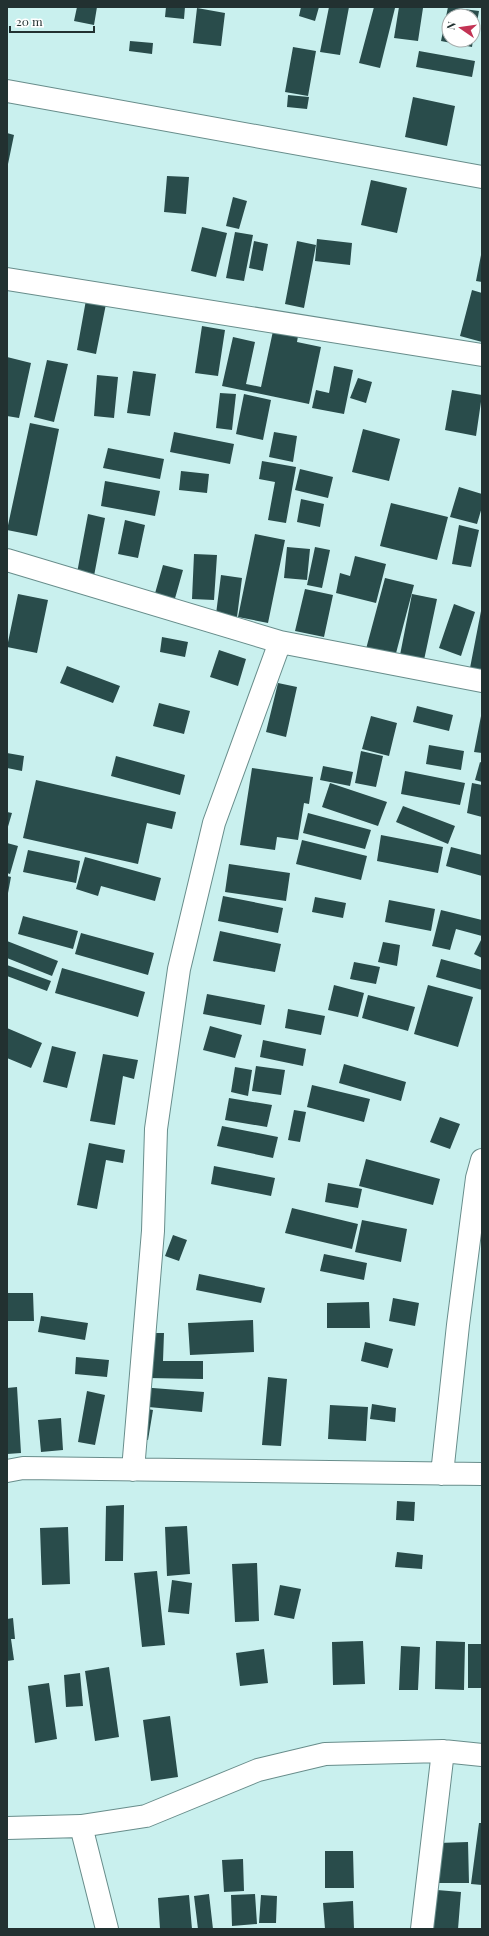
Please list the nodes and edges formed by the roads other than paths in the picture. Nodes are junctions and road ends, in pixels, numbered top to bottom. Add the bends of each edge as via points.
1 (7, 91) edge
2 (482, 177) edge
3 (7, 279) edge
4 (482, 355) edge
5 (7, 560) edge
6 (280, 642) junction
7 (482, 681) edge
8 (482, 1160) edge
9 (133, 1470) junction
10 (7, 1471) edge
11 (442, 1474) junction
12 (482, 1474) edge
13 (444, 1751) junction
14 (482, 1756) edge
15 (81, 1826) junction
16 (7, 1828) edge
17 (107, 1929) edge
18 (422, 1929) edge

1 - 2 street
3 - 4 street
5 - 6 street
6 - 7 street
6 - 9 street via 214,823 179,969 156,1129 154,1231
8 - 11 street via 458,1325
9 - 10 street via 23,1468
9 - 11 street
11 - 12 street
13 - 14 street
13 - 15 street via 324,1754 258,1770 146,1816
13 - 18 street
15 - 16 street
15 - 17 street

